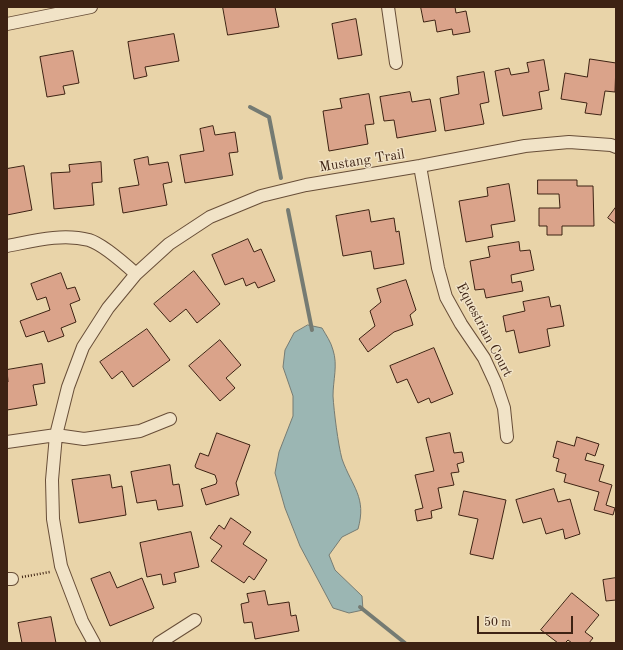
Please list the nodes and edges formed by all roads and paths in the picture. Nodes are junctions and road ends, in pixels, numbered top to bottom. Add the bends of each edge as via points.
1 (91, 7) edge
2 (388, 7) edge
3 (7, 24) edge
4 (396, 63) dead end
5 (616, 147) edge
6 (420, 166) junction
7 (7, 246) edge
8 (136, 274) junction
9 (170, 419) dead end
10 (56, 435) junction
11 (507, 437) dead end
12 (7, 442) edge
13 (62, 569) junction
14 (9, 579) edge
15 (195, 620) dead end
16 (94, 643) edge
17 (159, 643) edge

1 - 3 street
2 - 4 street
5 - 6 street, Mustang Trail via 569,142 525,146
6 - 8 street, Mustang Trail via 306,185 261,196 210,217 169,244
6 - 11 street, Equestrian Court via 438,268 446,296 460,324 484,358 496,384 504,408
7 - 8 street via 65,237 90,240
8 - 10 street, Mustang Trail via 108,308 83,347 68,387
9 - 10 street via 140,431 84,439
10 - 12 street
10 - 13 street, Mustang Trail via 52,480 53,519
13 - 14 path
13 - 16 street, Mustang Trail via 82,621
15 - 17 street

